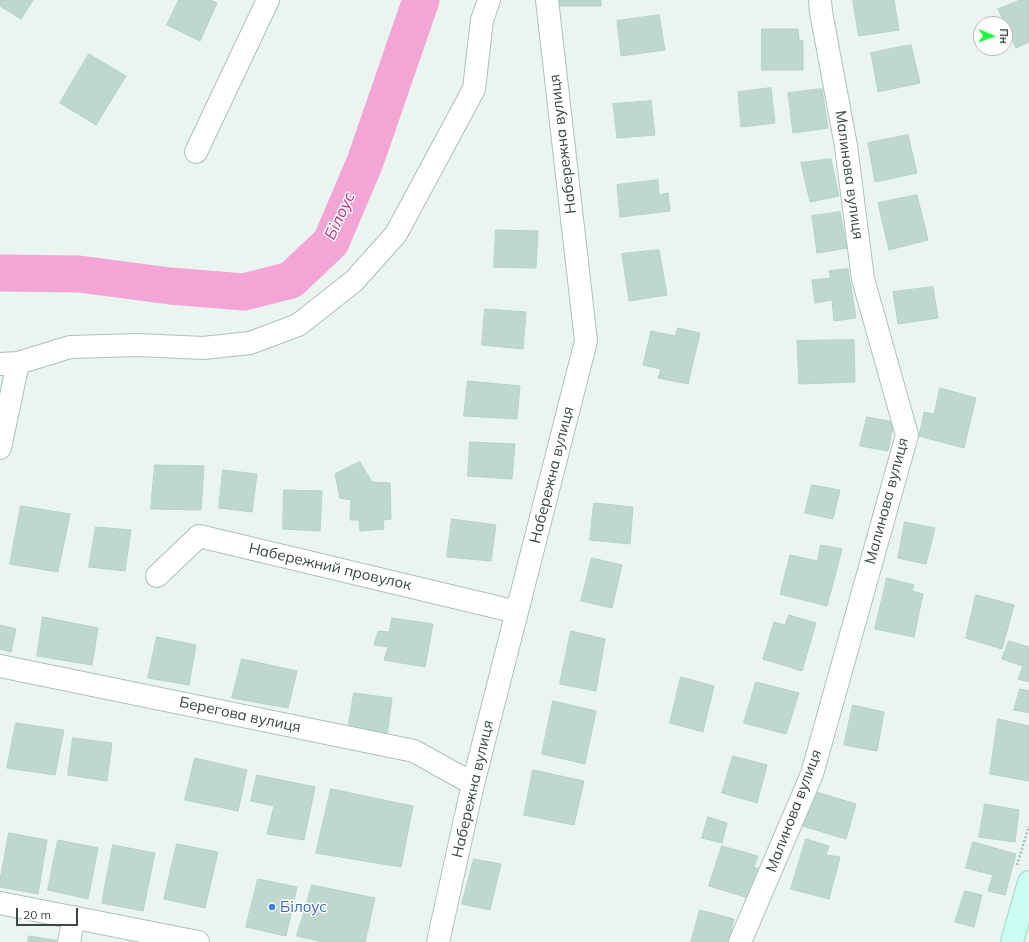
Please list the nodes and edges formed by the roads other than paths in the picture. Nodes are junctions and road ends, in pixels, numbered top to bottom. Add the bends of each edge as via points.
1 (268, 0) edge
2 (489, 0) edge
3 (547, 0) edge
4 (820, 0) edge
5 (196, 152) dead end
6 (9, 363) edge
7 (0, 448) edge
8 (157, 576) dead end
9 (517, 612) junction
10 (0, 666) edge
11 (473, 784) junction
12 (1029, 882) edge
13 (0, 903) edge
14 (74, 917) junction
15 (69, 942) edge
16 (198, 942) edge
17 (438, 942) edge
18 (740, 942) edge
19 (1012, 942) edge

1 - 5 street
2 - 6 street via 482,20 474,88 396,234 354,281 298,325 250,343 203,348 138,345 70,347
3 - 9 street, Набережна вулиця via 586,340
4 - 18 street, Малинова вулиця via 846,146 863,279 907,434 812,774
6 - 7 street
8 - 9 street, Набережний провулок via 198,536
9 - 11 street, Набережна вулиця
10 - 11 street, Берегова вулиця via 414,751
11 - 17 street, Набережна вулиця
12 - 19 main road
13 - 14 street
14 - 15 street
14 - 16 street

